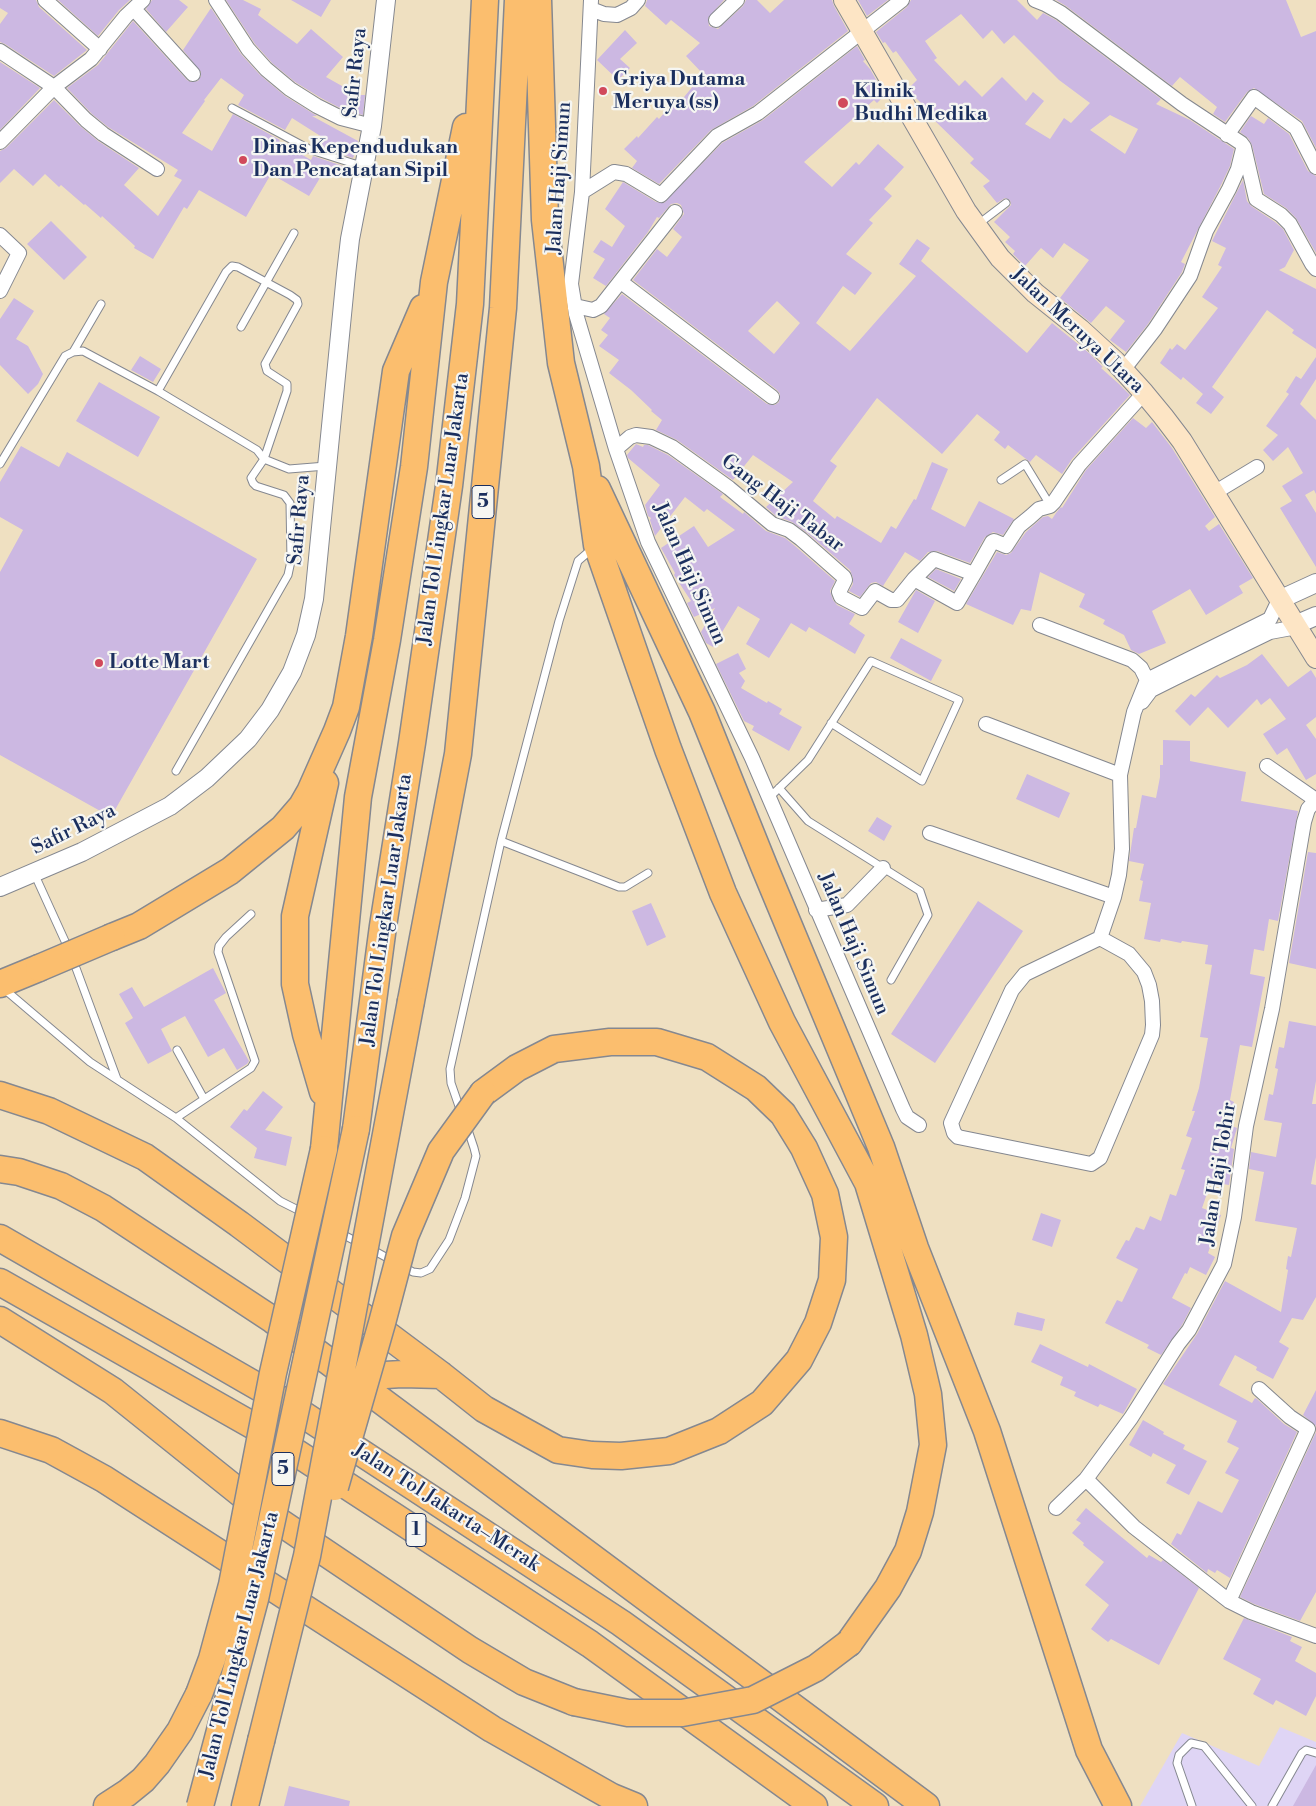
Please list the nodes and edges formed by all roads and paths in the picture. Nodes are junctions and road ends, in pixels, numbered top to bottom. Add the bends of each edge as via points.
1 (45, 0) edge
2 (216, 0) edge
3 (386, 0) edge
4 (485, 0) edge
5 (518, 0) edge
6 (538, 0) edge
7 (638, 0) edge
8 (737, 0) edge
9 (844, 0) edge
10 (902, 0) edge
11 (1035, 0) edge
12 (138, 4) edge
13 (591, 4) edge
14 (716, 20) dead end
15 (863, 31) junction
16 (482, 48) junction
17 (100, 49) junction
18 (0, 51) edge
19 (193, 74) dead end
20 (54, 87) junction
21 (232, 108) dead end
22 (372, 126) junction
23 (1227, 135) junction
24 (0, 142) edge
25 (1244, 147) junction
26 (1315, 164) edge
27 (366, 165) junction
28 (157, 169) dead end
29 (582, 192) junction
30 (1006, 203) dead end
31 (675, 212) dead end
32 (976, 225) junction
33 (294, 233) dead end
34 (0, 235) edge
35 (1316, 269) edge
36 (267, 282) junction
37 (434, 282) junction
38 (622, 282) junction
39 (0, 291) edge
40 (101, 304) dead end
41 (575, 306) junction
42 (241, 327) dead end
43 (73, 352) junction
44 (1123, 370) junction
45 (158, 391) junction
46 (1144, 393) junction
47 (772, 397) dead end
48 (616, 449) junction
49 (264, 459) junction
50 (0, 464) edge
51 (326, 466) junction
52 (586, 466) junction
53 (1257, 467) dead end
54 (1001, 480) dead end
55 (1214, 494) junction
56 (1054, 502) junction
57 (597, 545) junction
58 (974, 574) junction
59 (914, 579) junction
60 (1316, 583) edge
61 (1279, 600) junction
62 (1316, 616) edge
63 (1270, 619) junction
64 (1040, 625) dead end
65 (1296, 626) junction
66 (1316, 658) edge
67 (1148, 680) junction
68 (831, 723) junction
69 (986, 724) dead end
70 (337, 731) junction
71 (1267, 766) dead end
72 (176, 771) dead end
73 (1120, 775) junction
74 (1126, 791) dead end
75 (773, 793) junction
76 (1316, 800) edge
77 (930, 833) dead end
78 (501, 841) junction
79 (883, 868) junction
80 (34, 873) junction
81 (648, 874) dead end
82 (0, 887) edge
83 (1114, 897) junction
84 (816, 910) junction
85 (251, 914) dead end
86 (1100, 938) junction
87 (891, 980) dead end
88 (0, 985) edge
89 (177, 1050) dead end
90 (117, 1079) junction
91 (0, 1095) edge
92 (204, 1099) junction
93 (327, 1111) junction
94 (176, 1118) junction
95 (919, 1125) dead end
96 (0, 1169) edge
97 (313, 1218) dead end
98 (330, 1227) dead end
99 (0, 1238) edge
100 (0, 1282) edge
101 (0, 1320) edge
102 (442, 1375) junction
103 (352, 1377) junction
104 (1258, 1389) dead end
105 (0, 1433) edge
106 (1086, 1480) junction
107 (1056, 1508) dead end
108 (307, 1556) junction
109 (1230, 1602) junction
110 (1316, 1636) edge
111 (1316, 1753) edge
112 (108, 1806) edge
113 (200, 1806) edge
114 (245, 1806) edge
115 (634, 1806) edge
116 (814, 1806) edge
117 (875, 1806) edge
118 (926, 1806) edge
119 (1118, 1806) edge
120 (1192, 1806) edge
121 (1252, 1806) edge
122 (1272, 1806) edge

1 - 17 street
2 - 22 street via 248,49 290,90 341,118
3 - 22 street, Safir Raya
4 - 16 highway, Jalan Tol Lingkar Luar Jakarta / 5
5 - 108 highway, Jalan Tol Lingkar Luar Jakarta / 5, bridge via 503,308 458,754
6 - 52 highway via 545,220 561,363
7 - 13 street via 617,15 604,14
8 - 14 street
9 - 15 main road, Jalan Meruya Utara
10 - 15 street
11 - 23 street via 1061,13
12 - 17 street
12 - 19 street
13 - 29 street, Jalan Haji Simun
15 - 29 street via 758,113 717,136 661,195 626,174 614,172
15 - 32 main road, Jalan Meruya Utara
16 - 37 highway
16 - 113 highway, Jalan Tol Lingkar Luar Jakarta / 5, bridge via 469,313 449,486 356,1129 255,1599
17 - 20 street
18 - 20 street
20 - 24 street
20 - 28 street via 103,134
21 - 27 lane via 311,150
22 - 27 street, Safir Raya
23 - 25 street
23 - 26 street via 1254,97 1296,128
25 - 35 street via 1256,199 1281,214 1290,224
25 - 44 street via 1238,169 1206,231 1190,276 1155,330
27 - 51 street, Safir Raya via 350,239
29 - 41 street, Jalan Haji Simun via 571,284
30 - 32 lane
31 - 38 street
32 - 44 main road, Jalan Meruya Utara via 1000,258 1035,294 1080,329
33 - 36 lane
34 - 39 street via 19,253
36 - 42 lane
36 - 45 lane via 238,267 228,268
36 - 49 lane via 290,295 298,304 265,364 267,371 287,384 287,391
37 - 70 highway via 396,371 359,636 346,707
37 - 93 highway via 414,467 358,797
38 - 41 street via 598,309
38 - 47 street
40 - 43 lane
41 - 48 street, Jalan Haji Simun
43 - 45 lane via 87,351
43 - 50 lane via 63,359
44 - 46 main road, Jalan Meruya Utara
45 - 49 lane via 257,450
46 - 55 main road, Jalan Meruya Utara via 1182,441
46 - 56 street via 1079,465
48 - 59 street, Gang Haji Tabar via 636,435 651,437 672,447 772,524 802,539 844,578 840,595 860,608 865,607 876,591 897,600
48 - 75 street, Jalan Haji Simun via 648,542 752,758
49 - 51 lane via 289,468
49 - 72 lane via 251,480 256,486 285,496 290,503 291,561 288,575
51 - 80 street, Safir Raya via 314,599 306,635 292,672 270,710 228,759 170,806
52 - 57 highway
52 - 119 highway via 702,712 881,1147 915,1248 987,1431 1089,1750
53 - 55 street
54 - 56 lane via 1025,464 1047,500
55 - 61 main road, Jalan Meruya Utara
56 - 58 street via 1039,509 1019,526 1008,549 992,542
57 - 78 lane via 578,561
57 - 101 highway, bridge via 668,749 723,893 782,1022 868,1183 914,1335 928,1394 932,1445 920,1512 908,1551 892,1581 849,1643 816,1668 753,1700 682,1713 628,1713 574,1702 524,1682 470,1650 260,1508 113,1391
58 - 59 street, Gang Haji Tabar via 934,559
58 - 59 street via 957,603
60 - 61 street
61 - 63 street
61 - 65 main road, Jalan Meruya Utara
62 - 65 street
63 - 65 street
63 - 67 street
64 - 67 street via 1132,660
65 - 66 main road, Jalan Meruya Utara
65 - 74 street via 1270,632 1151,690 1140,705 1124,771
67 - 73 street via 1134,712
68 - 68 lane via 870,661 959,700 922,781
68 - 75 lane via 808,760
69 - 73 street
70 - 88 highway, bridge via 302,806 283,828 230,871 139,926
70 - 93 highway via 294,916 295,984
71 - 76 street
73 - 83 street via 1122,849
75 - 79 lane via 808,821
75 - 84 street, Jalan Haji Simun
76 - 106 street, Jalan Haji Tohir via 1308,809 1304,822 1272,1009 1246,1126 1234,1218 1224,1264 1189,1330
77 - 83 street
78 - 81 lane via 619,887
78 - 98 lane via 450,1068 450,1083 476,1156 449,1240 430,1269 421,1273 413,1272
79 - 84 street via 847,905
79 - 87 lane via 920,891 928,915
80 - 82 street, Safir Raya
80 - 90 lane via 64,936
83 - 86 street
84 - 95 street, Jalan Haji Simun via 903,1110 907,1118
85 - 92 lane via 226,936 218,952 255,1061 250,1068
86 - 86 street via 1129,954 1144,972 1152,1001 1153,1025 1152,1035 1100,1158 1091,1164 958,1137 951,1123 1012,990 1025,974
88 - 90 lane via 90,1062
89 - 92 lane
90 - 94 lane
91 - 102 highway via 49,1111 146,1158
92 - 94 lane
93 - 112 highway, bridge via 324,1149 273,1373 232,1585 212,1659 180,1731 157,1764 143,1780
94 - 97 lane via 280,1200
96 - 103 highway via 60,1186 103,1208 273,1320
99 - 117 highway, Jalan Tol Jakarta–Merak / 1 via 281,1400 621,1623
100 - 116 highway, Jalan Tol Jakarta–Merak / 1 via 266,1433 590,1644
102 - 103 highway
102 - 108 highway, bridge via 484,1409 558,1450 592,1455 621,1456 668,1450 719,1431 762,1403 799,1360 818,1323 832,1280 834,1237 825,1194 804,1148 783,1114 756,1088 707,1056 657,1042 610,1042 554,1049 517,1068 483,1093 441,1151 404,1236 334,1489 323,1525
103 - 118 highway
104 - 109 street via 1308,1429
105 - 115 highway via 68,1458 492,1729 612,1797
106 - 107 street, Jalan Haji Tohir
106 - 109 street via 1134,1527
108 - 114 highway, Jalan Tol Lingkar Luar Jakarta / 5, bridge
109 - 110 street
111 - 122 lane via 1306,1750 1302,1753
120 - 121 lane via 1177,1763 1179,1755 1191,1743 1204,1746

